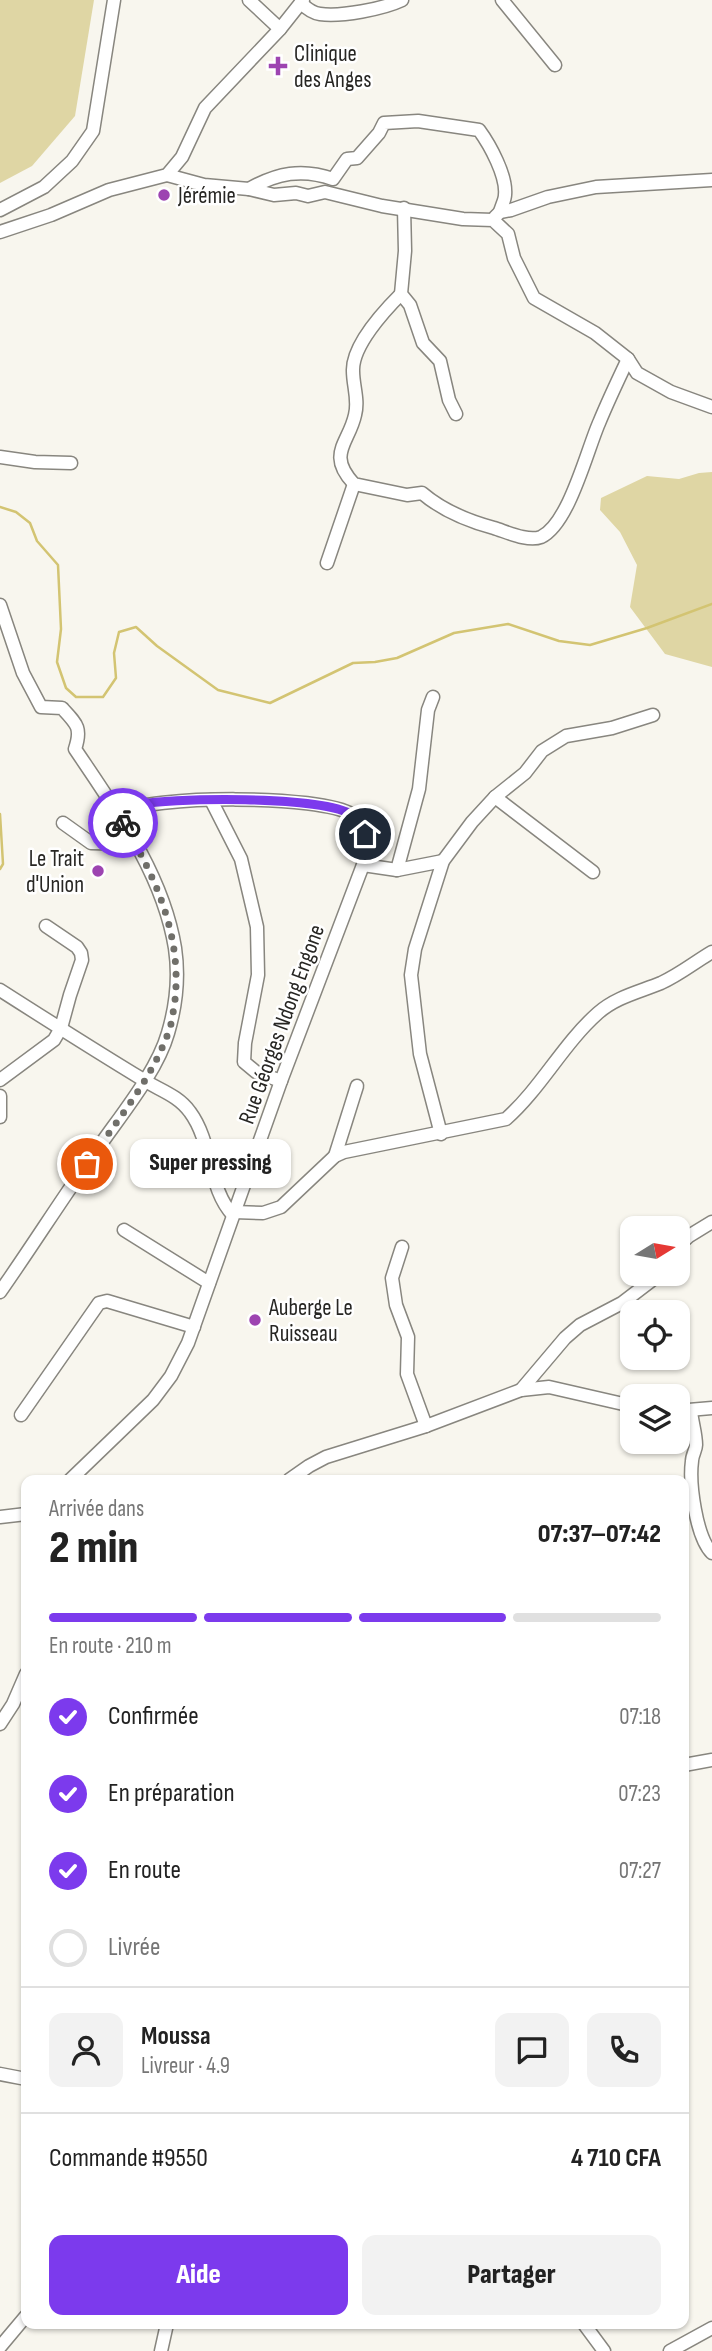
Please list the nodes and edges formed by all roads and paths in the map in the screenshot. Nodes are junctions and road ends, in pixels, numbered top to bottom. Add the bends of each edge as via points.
1 (114, 0) edge
2 (249, 0) edge
3 (402, 0) edge
4 (502, 0) edge
5 (302, 1) edge
6 (280, 29) junction
7 (555, 65) dead end
8 (167, 174) junction
9 (712, 180) edge
10 (249, 189) junction
11 (404, 208) junction
12 (0, 210) edge
13 (496, 216) junction
14 (0, 232) edge
15 (401, 294) junction
16 (628, 359) junction
17 (712, 407) edge
18 (457, 414) dead end
19 (0, 457) edge
20 (71, 463) dead end
21 (354, 484) junction
22 (327, 563) dead end
23 (0, 605) edge
24 (433, 697) dead end
25 (653, 715) dead end
26 (495, 797) junction
27 (211, 800) junction
28 (117, 813) junction
29 (63, 824) dead end
30 (136, 844) junction
31 (443, 861) junction
32 (363, 865) junction
33 (397, 870) junction
34 (593, 872) dead end
35 (46, 926) dead end
36 (712, 952) edge
37 (0, 990) edge
38 (61, 1028) junction
39 (0, 1080) edge
40 (145, 1081) junction
41 (281, 1081) junction
42 (357, 1086) dead end
43 (0, 1096) edge
44 (0, 1117) edge
45 (441, 1134) junction
46 (335, 1156) junction
47 (233, 1213) junction
48 (712, 1222) edge
49 (124, 1230) dead end
50 (690, 1236) edge
51 (402, 1247) dead end
52 (209, 1283) junction
53 (644, 1286) edge
54 (0, 1292) edge
55 (194, 1327) junction
56 (521, 1390) junction
57 (620, 1403) edge
58 (712, 1408) edge
59 (691, 1411) joint
60 (20, 1415) dead end
61 (426, 1426) junction
62 (75, 1475) edge
63 (296, 1475) edge
64 (21, 1515) edge
65 (0, 1517) edge
66 (712, 1553) edge
67 (21, 1686) edge
68 (0, 1724) edge
69 (712, 1760) edge
70 (689, 1764) edge
71 (0, 2074) edge
72 (21, 2078) edge
73 (21, 2322) edge
74 (166, 2329) edge
75 (588, 2329) edge
76 (709, 2331) edge
77 (0, 2347) edge
78 (161, 2351) edge
79 (604, 2351) edge
80 (670, 2351) edge

1 - 12 street via 93,131 72,161 44,187
2 - 6 street
3 - 5 street via 329,14 312,12
4 - 7 street
5 - 6 street
6 - 8 street via 205,108 182,157
8 - 10 street via 194,184
8 - 14 street via 109,190
9 - 13 street via 596,187 548,197
10 - 11 street via 274,195 324,192
10 - 13 street via 266,179 299,172 332,179 347,159 357,158 384,124 418,121 479,130 493,150 506,194
11 - 13 street via 463,219
11 - 15 street
13 - 16 street via 534,298 584,326
15 - 18 street via 410,305 423,343 440,361
15 - 21 street via 376,320 352,369 357,403 340,457
16 - 17 street via 637,373
16 - 21 street via 573,495 542,536 516,535 463,518 422,493 407,495
19 - 20 street
21 - 22 street
23 - 28 street via 23,673 41,707 62,708 78,727 75,750
24 - 33 street via 419,789
25 - 26 street via 566,736 542,751 525,773
26 - 31 street
26 - 34 street
27 - 28 street, Rue Géorges Ndong Engone via 138,805
27 - 32 street, Rue Géorges Ndong Engone via 280,802 347,812 365,834
27 - 41 street via 241,859 257,927 258,975 244,1062
28 - 30 street
29 - 30 street via 91,843
30 - 40 street via 161,897 177,966 168,1035
31 - 33 street
31 - 45 street via 411,975 420,1054
32 - 33 street
32 - 41 street, Rue Géorges Ndong Engone
35 - 38 street via 81,953
36 - 45 street via 598,1012 506,1119
37 - 38 street
38 - 39 street via 54,1040
38 - 40 street
40 - 47 street via 180,1100 197,1121 222,1202
40 - 54 street
41 - 47 street, Rue Géorges Ndong Engone
42 - 46 street
43 - 44 street
45 - 46 street
46 - 47 street via 281,1207 263,1213
47 - 52 street, Rue Géorges Ndong Engone
48 - 50 street
49 - 52 street
51 - 61 street via 392,1278 408,1337 407,1374
52 - 55 street, Rue Géorges Ndong Engone
53 - 56 street via 580,1325
55 - 60 street via 107,1301 99,1303
55 - 62 street, Rue Géorges Ndong Engone via 165,1386
56 - 57 street via 549,1387
56 - 61 street
58 - 59 street
59 - 66 street via 696,1446 692,1461 695,1509
61 - 63 street via 326,1457
64 - 65 street
67 - 68 street
69 - 70 street
71 - 72 street
73 - 77 street
74 - 78 street
75 - 79 street
76 - 80 street

